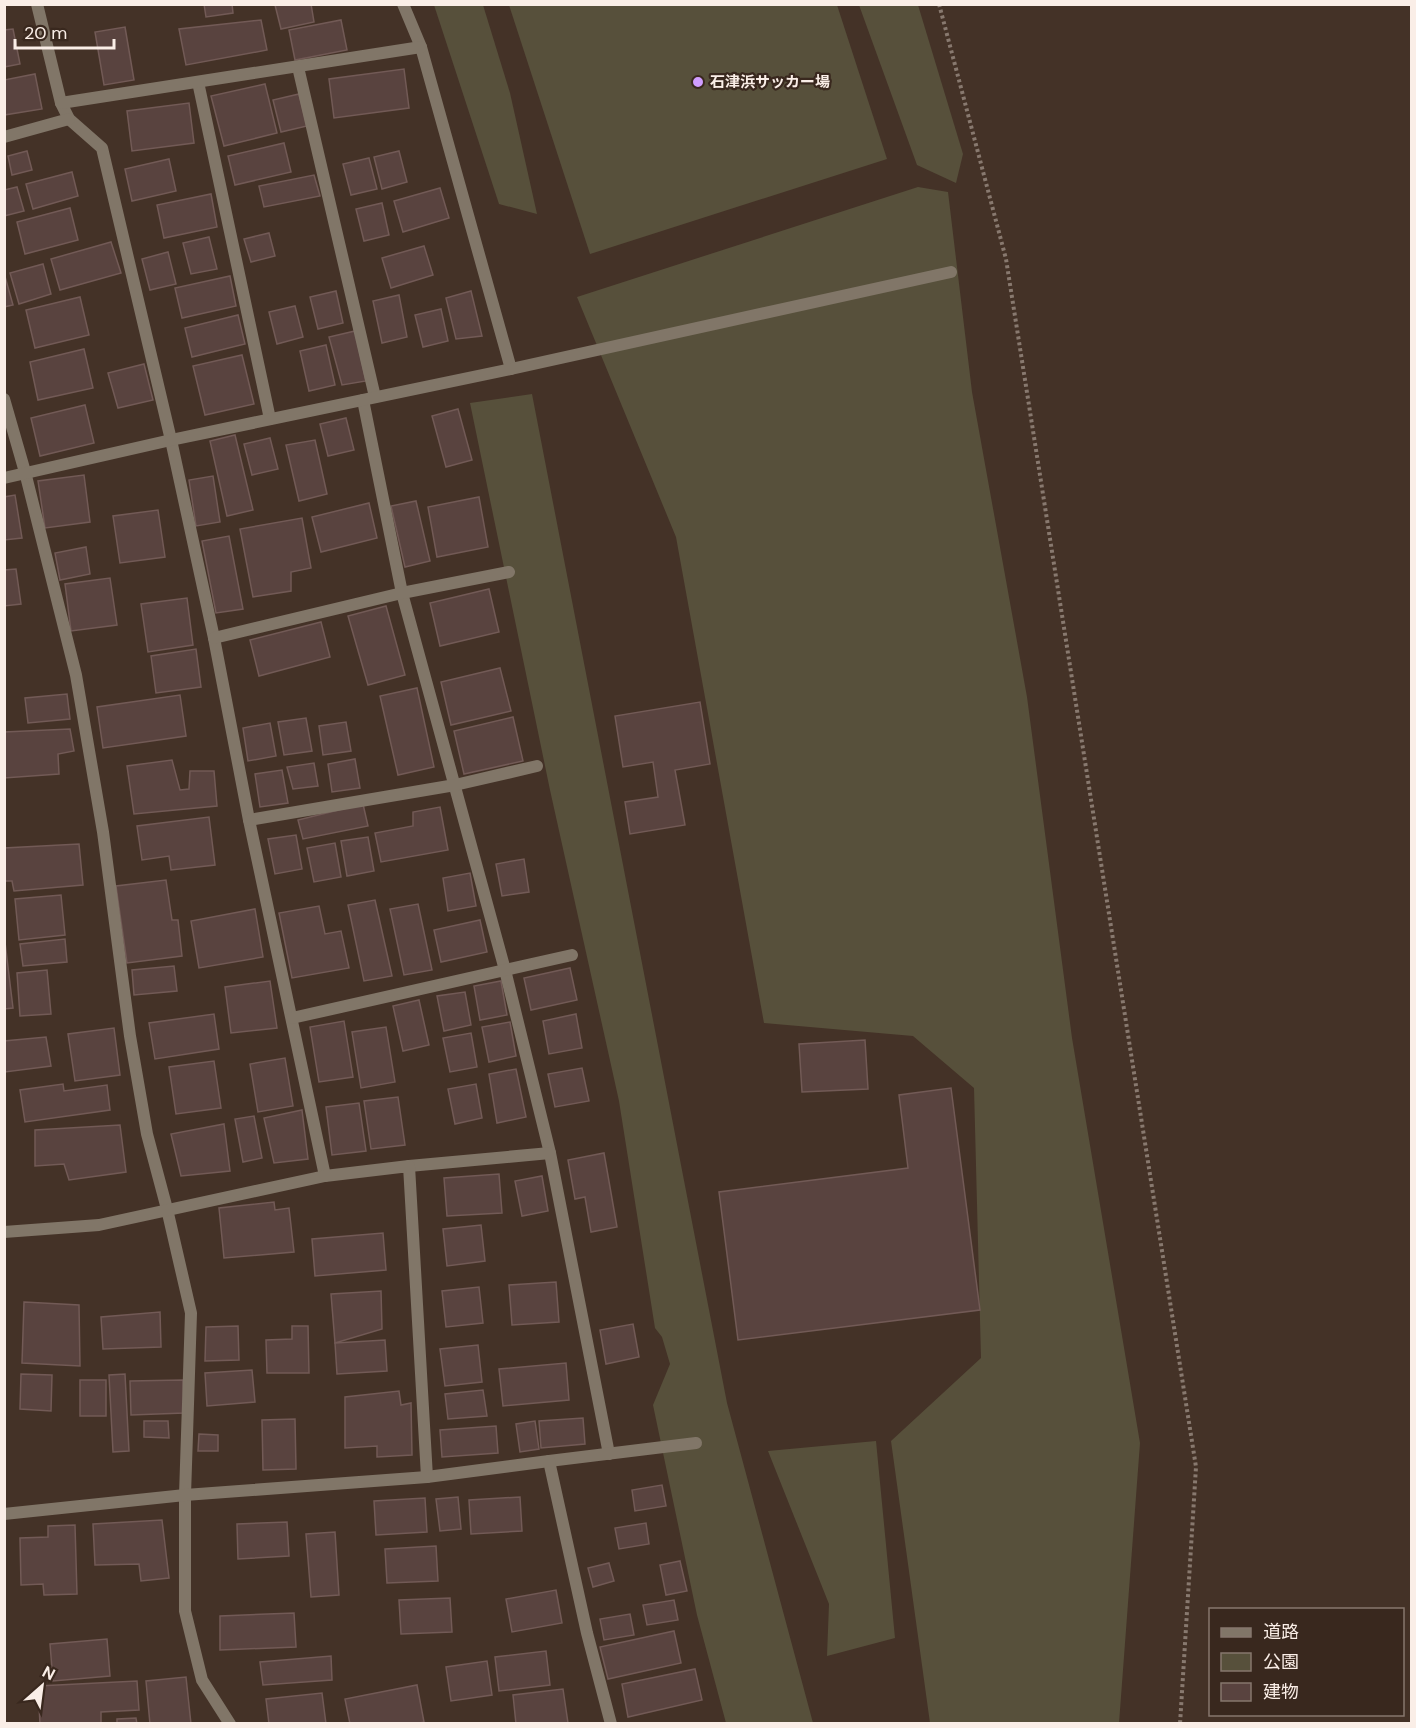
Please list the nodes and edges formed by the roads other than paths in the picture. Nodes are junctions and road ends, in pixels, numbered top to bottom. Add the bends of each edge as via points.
1 (37, 4) edge
2 (403, 4) edge
3 (421, 48) junction
4 (298, 67) junction
5 (198, 82) junction
6 (61, 103) junction
7 (69, 119) junction
8 (4, 137) edge
9 (951, 272) dead end
10 (512, 369) junction
11 (4, 399) edge
12 (369, 399) junction
13 (270, 419) junction
14 (171, 440) junction
15 (25, 472) junction
16 (4, 478) edge
17 (509, 572) dead end
18 (402, 593) junction
19 (214, 639) junction
20 (537, 766) dead end
21 (455, 784) junction
22 (249, 820) junction
23 (572, 955) dead end
24 (505, 970) junction
25 (292, 1018) junction
26 (550, 1154) junction
27 (409, 1166) junction
28 (325, 1176) junction
29 (167, 1209) junction
30 (4, 1232) edge
31 (696, 1443) dead end
32 (609, 1454) junction
33 (549, 1461) junction
34 (427, 1477) junction
35 (185, 1495) junction
36 (4, 1514) edge
37 (230, 1724) edge
38 (610, 1724) edge

1 - 6 street
2 - 3 street
3 - 4 street
3 - 10 street
4 - 5 street
4 - 12 street
5 - 6 street
5 - 13 street
6 - 7 street
7 - 8 street
7 - 14 street via 102,148
9 - 10 street
10 - 12 street
11 - 15 street
12 - 13 street
12 - 18 street
13 - 14 street
14 - 15 street
14 - 19 street
15 - 16 street
15 - 29 street via 76,675 103,832 132,1047 147,1134
17 - 18 street
18 - 19 street
18 - 21 street
19 - 22 street
20 - 21 street
21 - 22 street
21 - 24 street
22 - 25 street
23 - 24 street
24 - 25 street
24 - 26 street
25 - 28 street
26 - 27 street
26 - 32 street
27 - 28 street
27 - 34 street
28 - 29 street
29 - 30 street via 99,1224
29 - 35 street via 191,1313
31 - 32 street
32 - 33 street
33 - 34 street
33 - 38 street
34 - 35 street
35 - 36 street
35 - 37 street via 185,1611 202,1680

